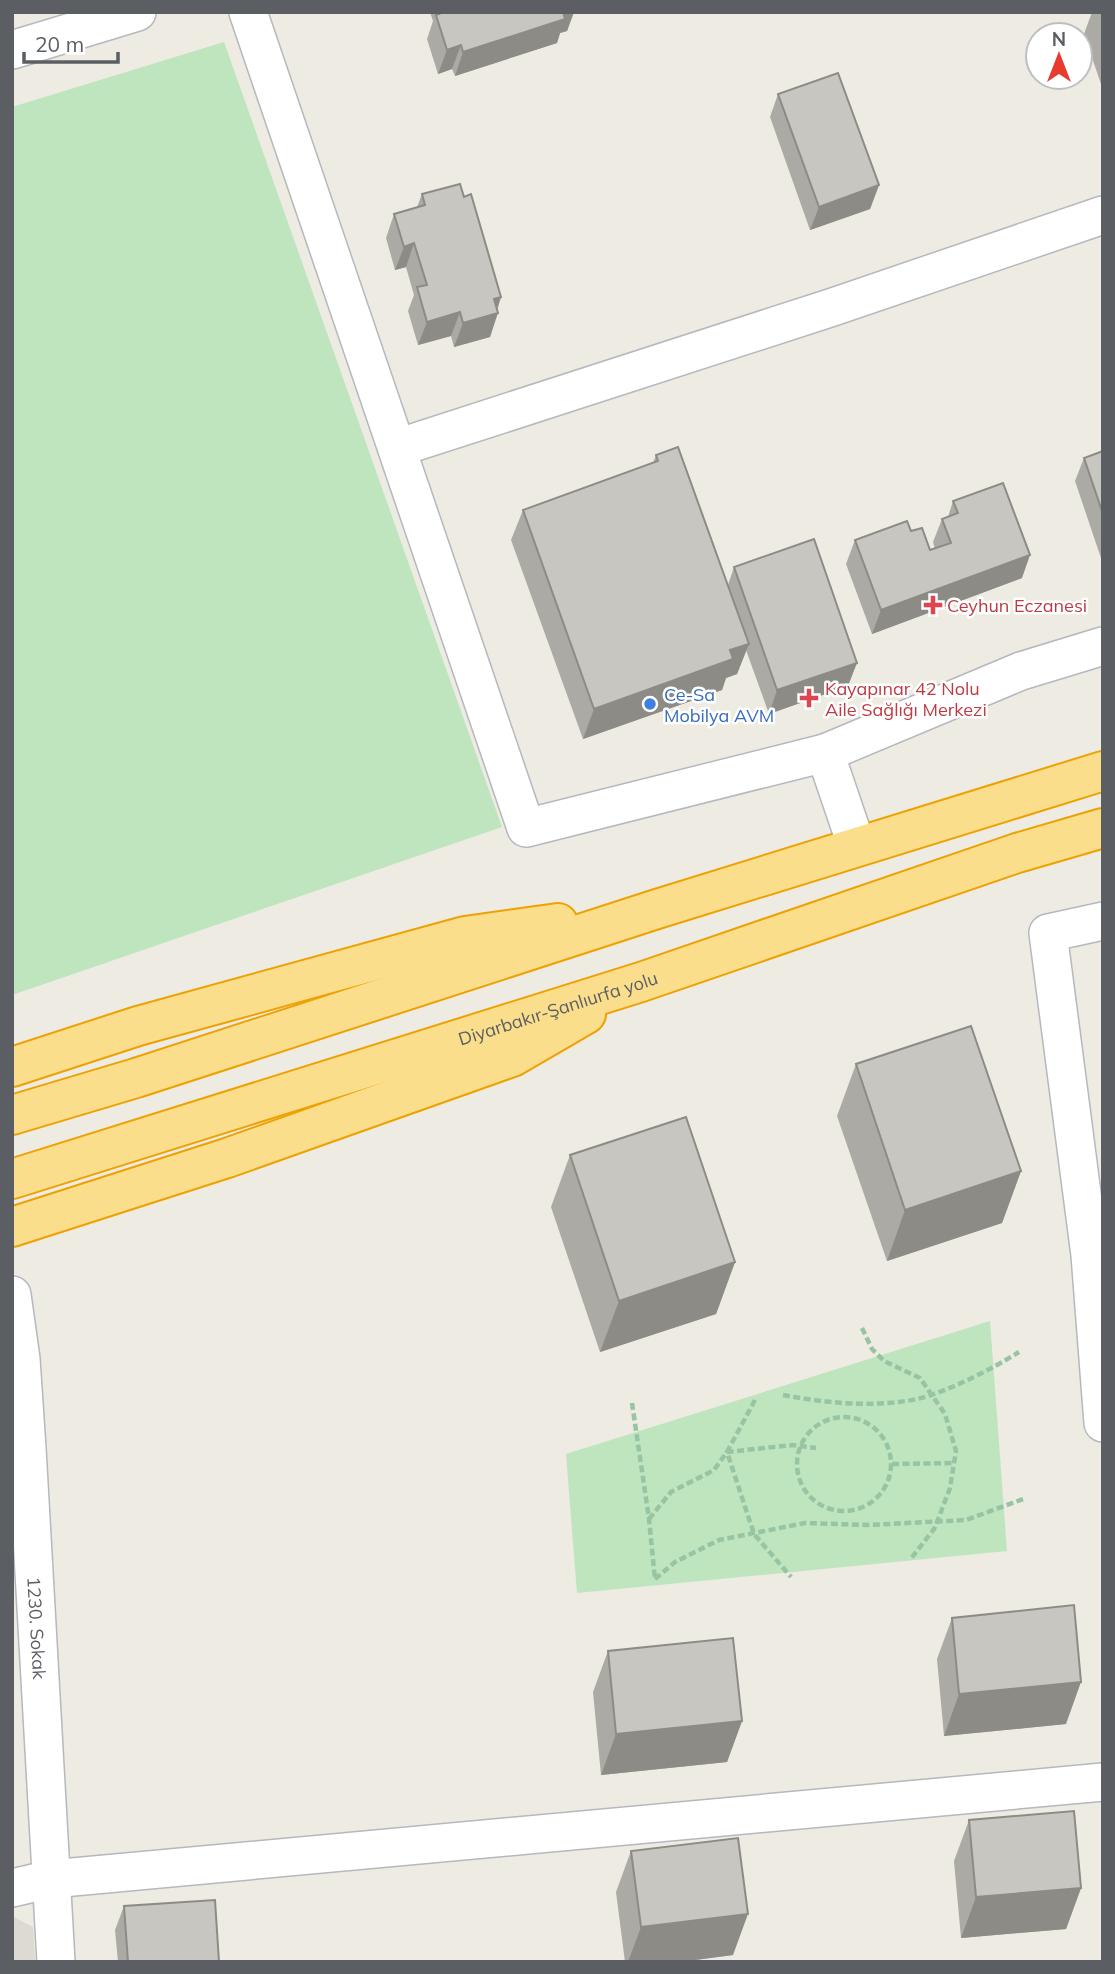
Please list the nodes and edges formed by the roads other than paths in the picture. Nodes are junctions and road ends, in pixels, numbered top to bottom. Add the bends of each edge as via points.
1 (137, 12) edge
2 (248, 12) edge
3 (12, 50) edge
4 (1103, 215) edge
5 (397, 448) junction
6 (1103, 646) edge
7 (825, 753) junction
8 (1103, 771) edge
9 (1103, 828) edge
10 (857, 847) junction
11 (657, 909) junction
12 (1103, 921) edge
13 (640, 982) junction
14 (12, 1067) edge
15 (12, 1115) edge
16 (12, 1179) edge
17 (12, 1227) edge
18 (12, 1295) edge
19 (1103, 1423) edge
20 (1103, 1782) edge
21 (51, 1879) junction
22 (12, 1888) edge
23 (56, 1962) edge

1 - 3 street
2 - 5 street
4 - 5 street
5 - 7 street via 526,828
6 - 7 street via 1021,671
7 - 10 street
8 - 10 highway
9 - 13 highway, Diyarbakır-Şanlıurfa yolu
10 - 11 highway
11 - 14 highway via 465,936 138,1026
11 - 15 highway
12 - 19 street via 1048,933 1090,1255
13 - 16 highway, Diyarbakır-Şanlıurfa yolu
13 - 17 highway via 512,1057 227,1158
18 - 21 street, 1230. Sokak via 27,1448
20 - 21 street
21 - 22 street
21 - 23 street, 1230. Sokak

